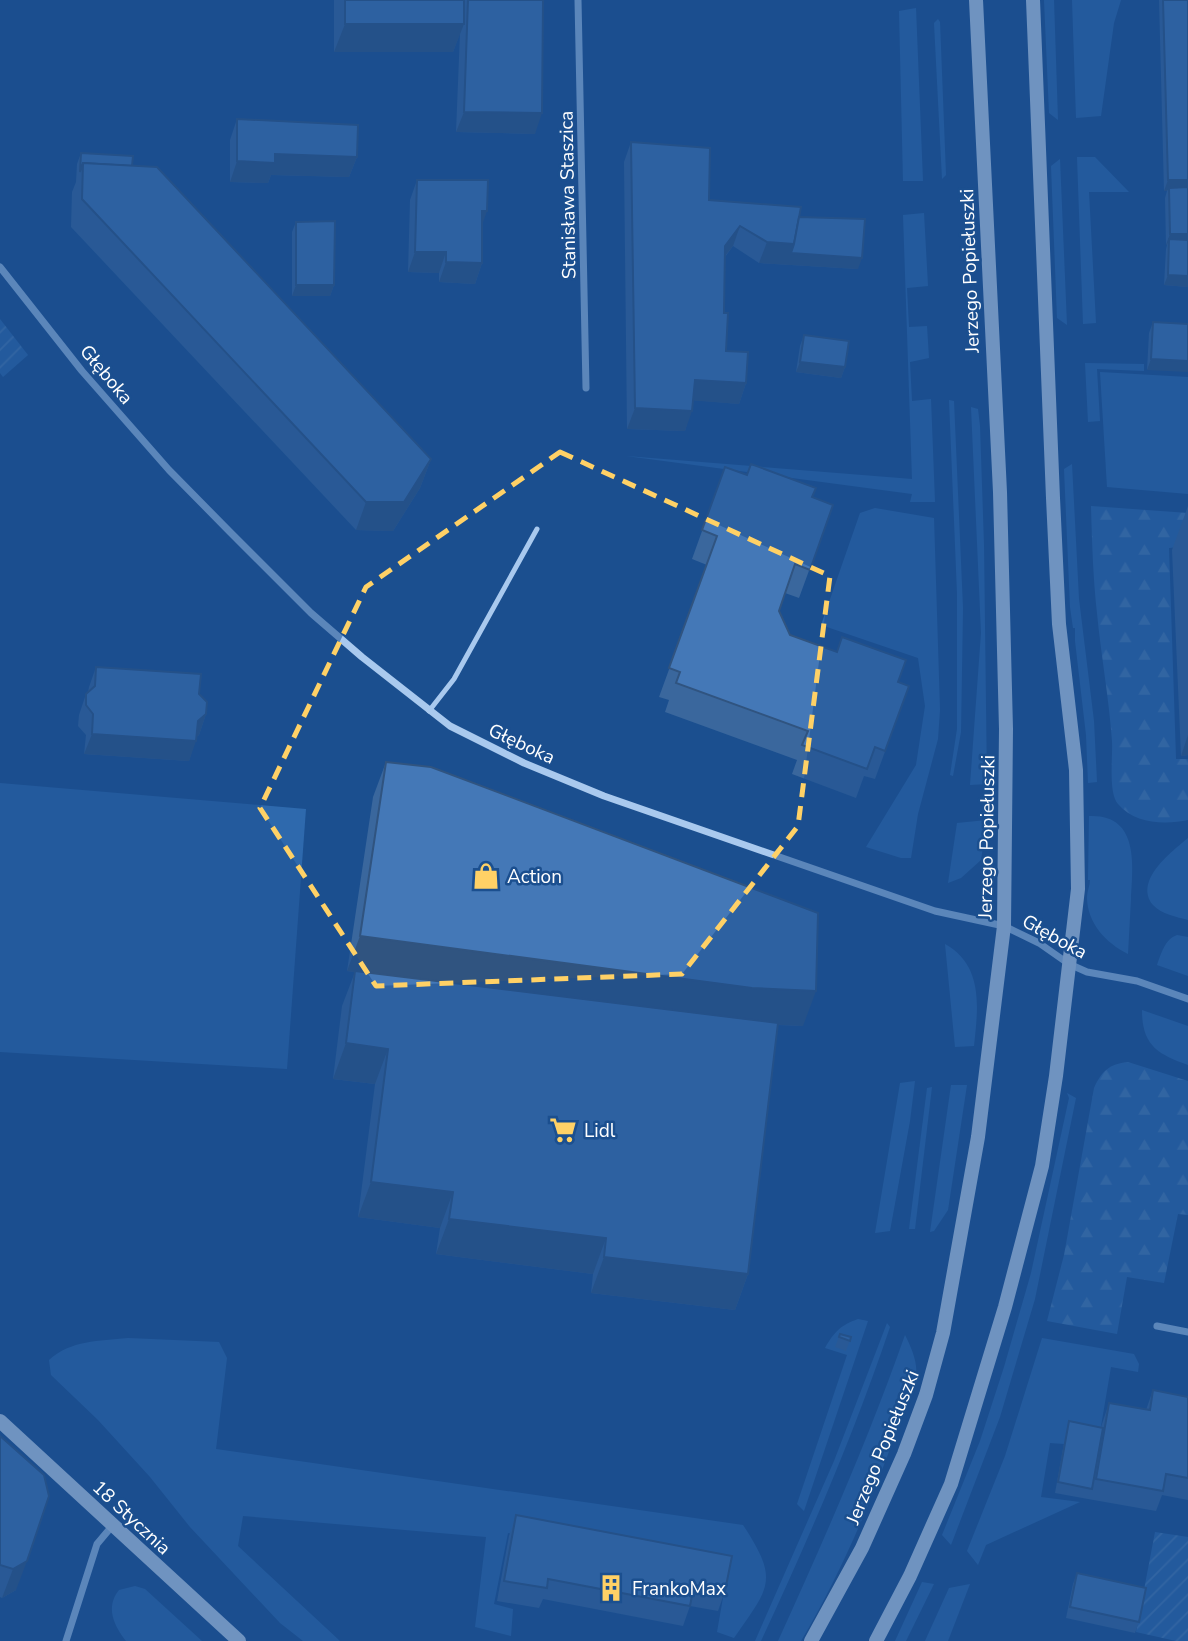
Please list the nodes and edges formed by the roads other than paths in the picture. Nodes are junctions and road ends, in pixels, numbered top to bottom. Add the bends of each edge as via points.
1 (578, 0) edge
2 (976, 0) edge
3 (1033, 0) edge
4 (0, 267) edge
5 (586, 388) dead end
6 (537, 529) dead end
7 (429, 712) junction
8 (1004, 926) junction
9 (1069, 964) junction
10 (1188, 999) edge
11 (1157, 1326) dead end
12 (1188, 1332) edge
13 (0, 1421) edge
14 (113, 1525) junction
15 (66, 1641) edge
16 (239, 1641) edge
17 (811, 1641) edge
18 (876, 1641) edge

1 - 5 street, Stanisława Staszica
2 - 8 main road, Jerzego Popiełuszki via 1000,492 1006,729
3 - 9 main road via 1059,624 1076,770 1078,889
4 - 7 street, Głęboka via 169,470 311,613
6 - 7 lane via 454,679
7 - 8 street, Głęboka via 524,764 604,796 935,911
8 - 9 street, Głęboka
8 - 17 main road, Jerzego Popiełuszki via 978,1137 940,1346 904,1454 862,1548
9 - 10 street, Głęboka
9 - 18 main road via 1042,1166 1005,1307 951,1484
11 - 12 street
13 - 14 main road, 18 Stycznia
14 - 15 street via 97,1544
14 - 16 main road, 18 Stycznia

